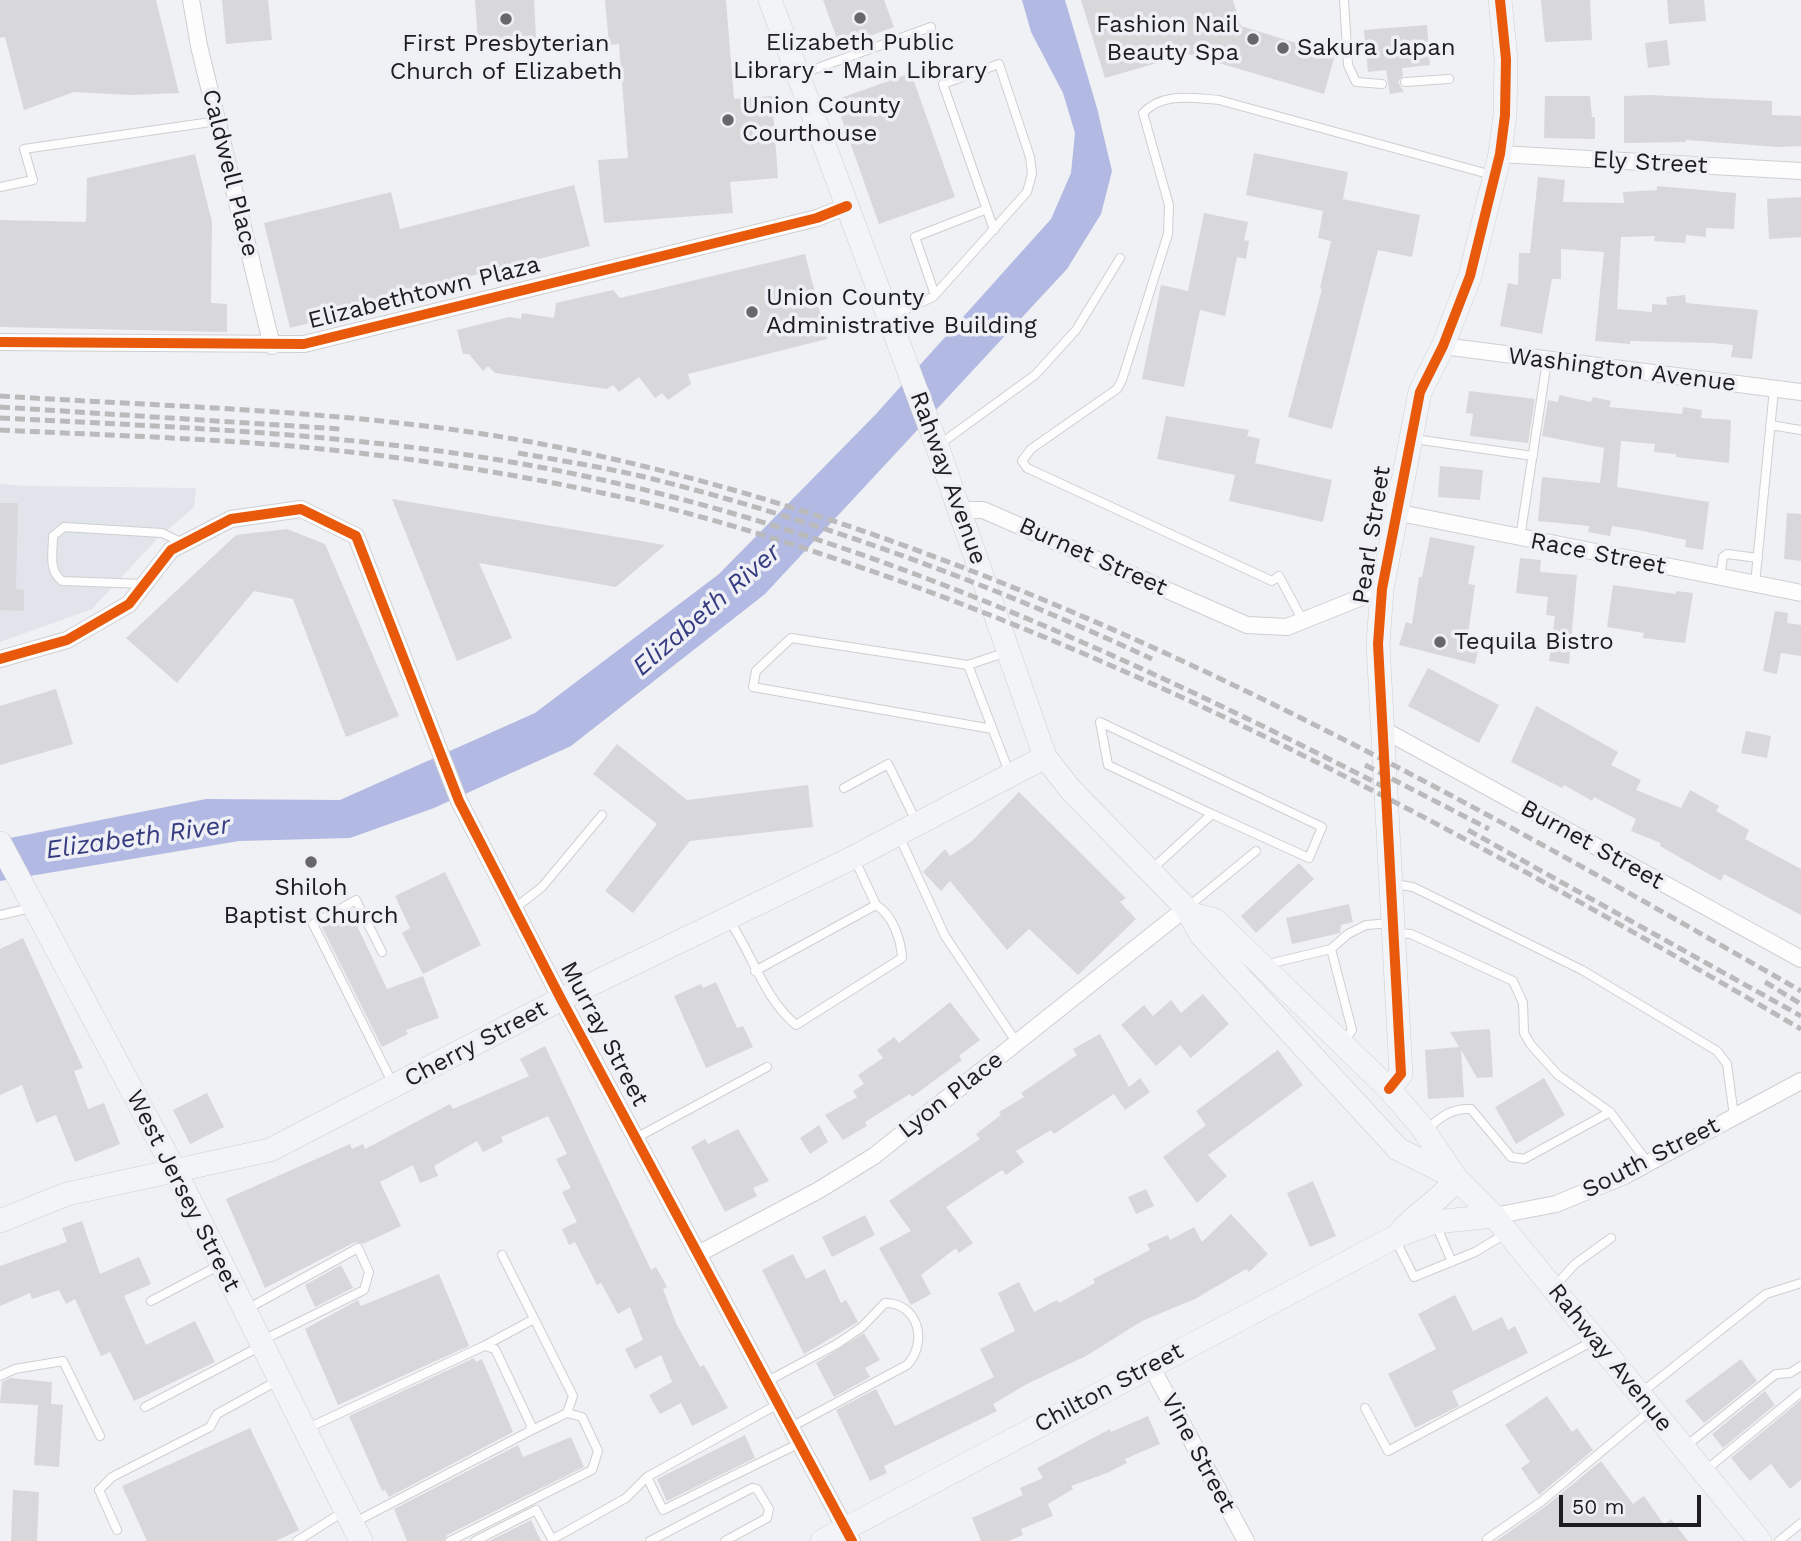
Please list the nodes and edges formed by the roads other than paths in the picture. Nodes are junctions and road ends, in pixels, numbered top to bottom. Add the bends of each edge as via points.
1 (191, 0) edge
2 (770, 0) edge
3 (1344, 0) edge
4 (1500, 0) edge
5 (931, 27) dead end
6 (798, 75) junction
7 (1449, 79) dead end
8 (1405, 82) dead end
9 (1382, 84) dead end
10 (218, 121) junction
11 (1497, 165) junction
12 (1801, 171) edge
13 (0, 187) edge
14 (847, 206) junction
15 (987, 209) junction
16 (994, 230) junction
17 (1120, 258) dead end
18 (935, 295) junction
19 (889, 317) junction
20 (0, 342) edge
21 (272, 346) junction
22 (1443, 346) junction
23 (1548, 361) junction
24 (1774, 389) junction
25 (1801, 392) edge
26 (1770, 425) junction
27 (1801, 430) edge
28 (1410, 439) junction
29 (937, 446) junction
30 (1533, 456) junction
31 (960, 510) junction
32 (1395, 512) junction
33 (1520, 538) junction
34 (183, 544) junction
35 (1758, 558) junction
36 (1720, 577) junction
37 (145, 583) junction
38 (1755, 584) junction
39 (1382, 589) junction
40 (1801, 593) edge
41 (1304, 621) junction
42 (1009, 652) junction
43 (0, 660) edge
44 (968, 665) junction
45 (992, 729) junction
46 (1384, 730) junction
47 (1045, 757) junction
48 (1010, 775) junction
49 (845, 788) dead end
50 (1212, 814) junction
51 (603, 815) dead end
52 (908, 829) junction
53 (0, 843) edge
54 (1256, 851) dead end
55 (854, 857) junction
56 (1151, 870) junction
57 (1391, 884) junction
58 (876, 905) junction
59 (34, 908) junction
60 (515, 908) junction
61 (1189, 911) junction
62 (0, 915) edge
63 (727, 917) junction
64 (1394, 928) junction
65 (1331, 949) junction
66 (382, 952) dead end
67 (1801, 959) edge
68 (1261, 966) junction
69 (755, 971) junction
70 (561, 999) junction
71 (1292, 1036) junction
72 (1017, 1043) junction
73 (1342, 1044) junction
74 (767, 1068) dead end
75 (1801, 1081) edge
76 (394, 1087) junction
77 (1389, 1089) junction
78 (1610, 1112) junction
79 (1734, 1116) junction
80 (1424, 1131) junction
81 (636, 1138) junction
82 (1648, 1163) junction
83 (175, 1171) junction
84 (1456, 1178) junction
85 (0, 1221) edge
86 (1435, 1222) junction
87 (1501, 1224) junction
88 (1395, 1237) junction
89 (1611, 1238) dead end
90 (698, 1254) junction
91 (502, 1255) dead end
92 (1452, 1262) junction
93 (221, 1265) junction
94 (1801, 1283) edge
95 (1553, 1288) junction
96 (151, 1301) dead end
97 (244, 1310) junction
98 (534, 1319) junction
99 (1595, 1340) junction
100 (261, 1343) junction
101 (484, 1346) junction
102 (1151, 1366) junction
103 (1801, 1366) edge
104 (0, 1376) edge
105 (280, 1380) junction
106 (766, 1382) junction
107 (1801, 1392) edge
108 (1646, 1402) junction
109 (778, 1404) junction
110 (145, 1407) dead end
111 (1365, 1408) dead end
112 (566, 1413) junction
113 (791, 1427) junction
114 (304, 1429) junction
115 (530, 1431) junction
116 (100, 1436) dead end
117 (800, 1443) junction
118 (1684, 1448) junction
119 (1703, 1472) junction
120 (647, 1477) junction
121 (1801, 1523) edge
122 (353, 1525) edge
123 (117, 1530) dead end
124 (849, 1535) edge
125 (1752, 1538) edge
126 (1487, 1539) edge
127 (553, 1540) edge
128 (297, 1541) edge
129 (450, 1541) edge
130 (475, 1541) edge
131 (650, 1541) edge
132 (725, 1541) edge
133 (822, 1541) edge
134 (1245, 1541) edge
135 (1779, 1541) edge

1 - 10 street, Caldwell Place
2 - 6 main road, Rahway Avenue
3 - 9 lane via 1348,65 1356,82
4 - 11 main road, Pearl Street via 1505,115
5 - 6 lane
6 - 14 main road, Rahway Avenue
7 - 8 lane
10 - 13 lane via 24,149 33,180
10 - 21 street, Caldwell Place
11 - 12 street, Ely Street
11 - 22 main road, Pearl Street via 1470,275
11 - 41 lane via 1219,100 1180,97 1154,102 1143,113 1169,205 1168,234 1122,380 1031,449 1022,461 1027,468 1228,563 1272,581 1279,576
14 - 19 main road, Rahway Avenue
14 - 21 street, Elizabethtown Plaza via 817,218 493,298 304,344
15 - 16 lane
15 - 16 lane via 943,84 999,64 1032,174 1027,192
15 - 18 lane via 915,237
16 - 18 lane
17 - 29 lane via 1076,330 1035,375
18 - 19 lane
19 - 29 main road, Rahway Avenue
20 - 21 street, Elizabethtown Plaza
22 - 23 street, Washington Avenue
22 - 28 main road, Pearl Street via 1420,392
23 - 24 street, Washington Avenue
23 - 30 lane
24 - 25 street, Washington Avenue
24 - 26 lane
26 - 27 lane
26 - 35 lane
28 - 30 lane
28 - 32 main road, Pearl Street
29 - 31 main road, Rahway Avenue
30 - 33 lane
31 - 41 street, Burnet Street via 983,510 1247,625 1287,628
31 - 42 main road, Rahway Avenue
32 - 33 street, Race Street
32 - 39 main road, Pearl Street
33 - 36 street, Race Street
34 - 37 street via 171,550
34 - 37 lane via 163,533 64,527 53,536 52,568 62,580
34 - 60 street, Murray Street via 231,519 301,509 356,536 459,801
35 - 36 lane via 1727,554
35 - 38 lane
36 - 38 street, Race Street
37 - 43 street via 129,604 67,640
38 - 40 street, Race Street
39 - 41 street, Burnet Street
39 - 46 main road, Pearl Street via 1378,644
42 - 44 lane
42 - 47 main road, Rahway Avenue
44 - 45 lane
44 - 45 lane via 791,638 756,671 753,687
45 - 48 lane
46 - 57 main road, Pearl Street
46 - 67 street, Burnet Street
47 - 48 main road, Cherry Street
47 - 56 main road, Rahway Avenue via 1071,790
48 - 52 main road, Cherry Street
49 - 52 lane via 888,764
50 - 50 lane via 1309,858 1322,827 1100,722 1108,765
50 - 56 lane
51 - 60 lane via 542,887
52 - 55 main road, Cherry Street
52 - 72 lane via 944,936
53 - 59 main road, West Jersey Street
54 - 61 lane
55 - 58 lane
55 - 63 main road, Cherry Street
56 - 61 main road, Rahway Avenue
57 - 64 main road, Pearl Street
57 - 79 lane via 1413,887 1582,970 1717,1051 1727,1064
58 - 69 lane
58 - 69 lane via 885,910 901,943 902,958 796,1025 780,1011
59 - 62 lane
59 - 83 main road, West Jersey Street
60 - 70 street, Murray Street
61 - 68 main road, Rahway Avenue via 1215,920
61 - 71 main road, Rahway Avenue via 1201,935
61 - 72 street, Lyon Place
63 - 69 lane
63 - 70 main road, Cherry Street
64 - 65 lane via 1366,925
64 - 77 main road, Pearl Street via 1401,1074
64 - 78 lane via 1514,981 1523,1003 1524,1033 1531,1045 1558,1074
65 - 68 lane
65 - 73 lane via 1352,1030
66 - 76 lane via 356,900 313,924
68 - 73 main road, Rahway Avenue
70 - 76 main road, Cherry Street
70 - 81 street, Murray Street
71 - 77 main road via 1366,1091
71 - 84 main road, Rahway Avenue via 1398,1149
72 - 90 street, Lyon Place via 874,1156
73 - 77 main road, Rahway Avenue
74 - 81 lane
75 - 79 street, South Street
76 - 83 main road, Cherry Street via 270,1150
77 - 80 main road, Rahway Avenue
78 - 80 lane via 1524,1159 1511,1157 1471,1109 1444,1114
78 - 82 lane
79 - 82 street, South Street
80 - 84 main road, Rahway Avenue
81 - 90 street, Murray Street
82 - 87 street, South Street
83 - 85 main road, Cherry Street via 67,1194
83 - 93 main road, West Jersey Street
84 - 87 main road, Rahway Avenue
84 - 88 main road, Chilton Street
86 - 87 main road, Chilton Street
86 - 88 main road, Chilton Street
86 - 92 lane
87 - 92 lane
87 - 95 main road, Rahway Avenue
88 - 92 lane via 1414,1277
88 - 102 main road, Chilton Street
89 - 95 lane via 1575,1264
90 - 106 street, Murray Street
91 - 98 lane
93 - 96 lane
93 - 97 main road, West Jersey Street
94 - 108 lane via 1766,1294
95 - 99 main road, Rahway Avenue
97 - 100 main road, West Jersey Street
97 - 100 lane via 358,1248 369,1272 364,1290
98 - 101 lane
98 - 112 lane via 573,1396
99 - 108 main road, Rahway Avenue
99 - 111 lane via 1388,1451
100 - 105 main road, West Jersey Street
100 - 110 lane
101 - 114 lane
101 - 115 lane via 495,1349
102 - 124 main road, Chilton Street
102 - 134 street, Vine Street
103 - 118 lane via 1776,1374
104 - 116 lane via 63,1361
105 - 114 main road, West Jersey Street
105 - 123 lane via 217,1413 210,1427 111,1477 99,1490
106 - 109 street, Murray Street
106 - 113 lane via 846,1338 885,1303 894,1303 908,1313 918,1327 921,1341 907,1365
107 - 119 lane
108 - 118 main road, Rahway Avenue
108 - 126 lane via 1542,1501
109 - 113 street, Murray Street
109 - 120 lane
112 - 115 lane
112 - 129 lane via 582,1418 598,1451 592,1470
113 - 117 street, Murray Street
114 - 122 main road, West Jersey Street
115 - 122 lane
117 - 120 lane via 663,1510
117 - 124 street, Murray Street
118 - 119 main road, Rahway Avenue
119 - 125 main road, Rahway Avenue
120 - 127 lane via 625,1498
121 - 135 lane
122 - 128 lane
124 - 133 main road, Chilton Street
127 - 130 lane via 536,1510
131 - 132 lane via 757,1489 769,1508 767,1518

